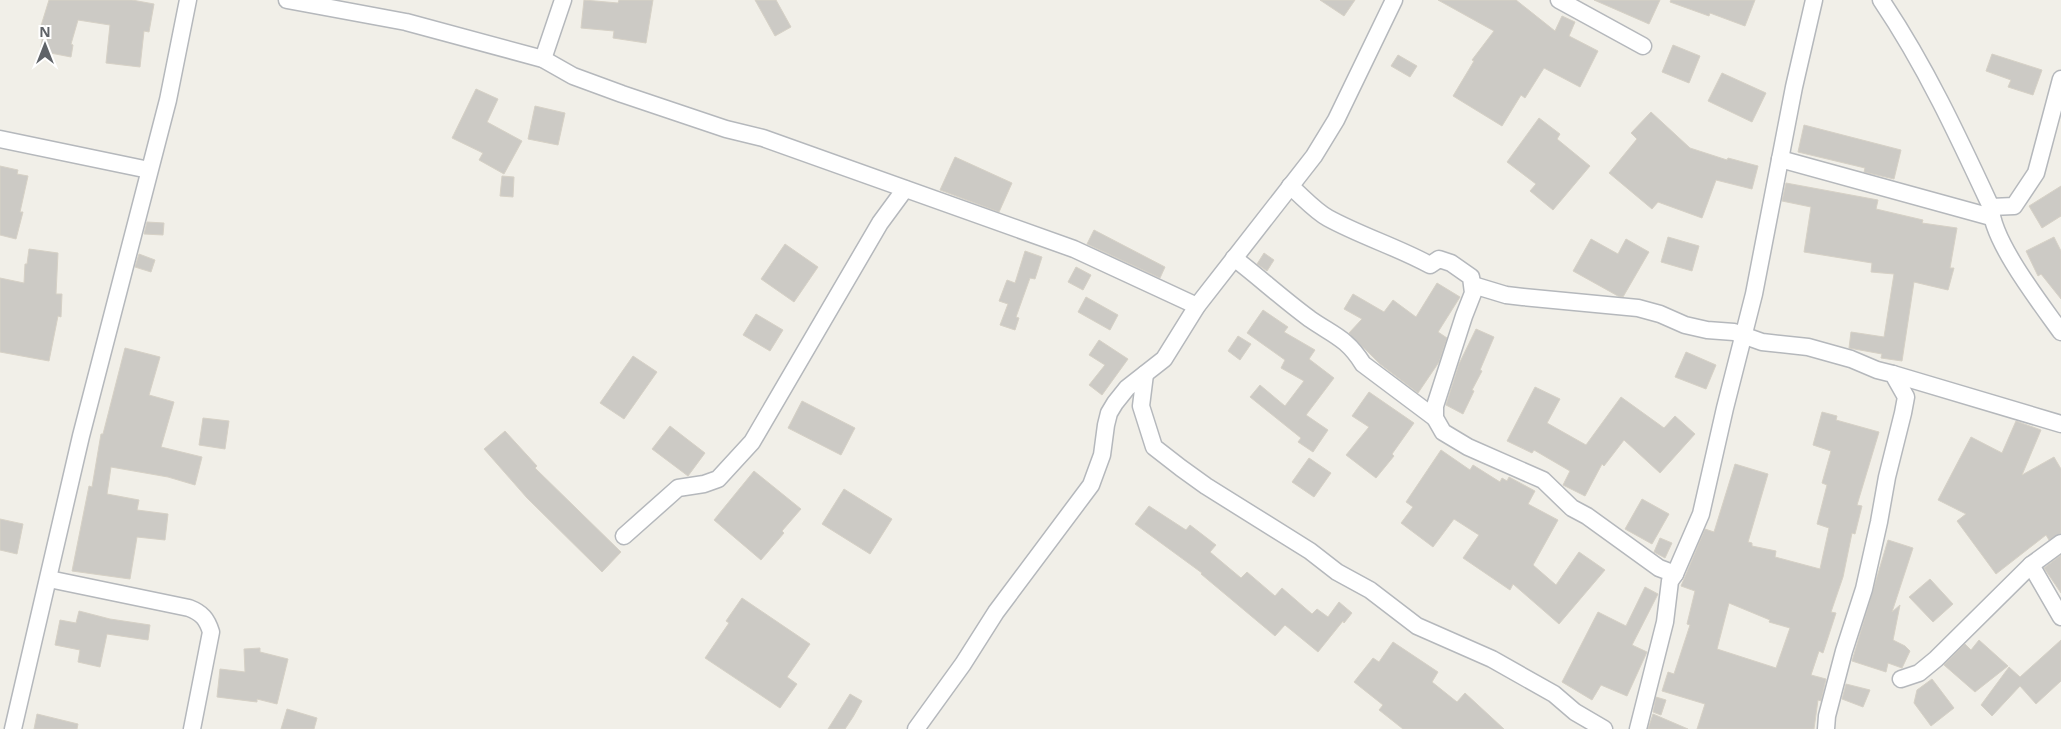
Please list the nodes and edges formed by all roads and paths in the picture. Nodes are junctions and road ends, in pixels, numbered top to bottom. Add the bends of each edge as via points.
1 (188, 0) edge
2 (287, 0) edge
3 (563, 0) edge
4 (1394, 0) edge
5 (1559, 0) edge
6 (1814, 0) edge
7 (1881, 0) edge
8 (1643, 46) dead end
9 (542, 59) junction
10 (2061, 79) edge
11 (0, 139) edge
12 (1780, 159) junction
13 (149, 170) junction
14 (1290, 186) junction
15 (904, 189) junction
16 (1990, 212) junction
17 (1234, 258) junction
18 (1473, 285) junction
19 (1197, 306) junction
20 (2061, 332) edge
21 (1744, 335) junction
22 (1145, 374) junction
23 (1893, 374) junction
24 (1435, 418) junction
25 (2061, 424) edge
26 (624, 536) dead end
27 (2061, 543) edge
28 (2031, 565) junction
29 (1676, 574) junction
30 (49, 580) junction
31 (2061, 617) edge
32 (1901, 680) dead end
33 (13, 729) edge
34 (192, 729) edge
35 (916, 729) edge
36 (1604, 729) edge
37 (1638, 729) edge
38 (1826, 729) edge

1 - 13 street via 168,100
2 - 9 street via 406,22
3 - 9 street
4 - 14 street via 1336,120 1314,156
5 - 8 street
6 - 12 street
7 - 16 street via 1938,94
9 - 15 street via 573,76 622,94 763,138
10 - 16 street via 2036,173 2014,206
11 - 13 street
12 - 16 street
12 - 21 street
13 - 30 street via 80,436
14 - 17 street
14 - 18 street via 1326,216 1430,265 1439,259 1451,263 1471,277
15 - 19 street via 1074,249
15 - 26 street via 880,223 752,442 718,479 678,488
16 - 20 street via 2008,254
17 - 19 street
17 - 24 street via 1310,319 1343,339 1363,364
18 - 21 street via 1514,296 1638,308 1685,325
18 - 24 street via 1435,406
19 - 22 street via 1164,359
21 - 23 street via 1762,342 1808,347
21 - 29 street via 1701,514
22 - 35 street via 1127,388 1109,412 1102,455 1091,485 996,612
22 - 36 street via 1140,406 1154,447 1181,468 1337,572 1370,590 1417,626 1492,659 1554,694 1575,712
23 - 25 street
23 - 38 street via 1906,397 1903,413 1864,588 1844,651
24 - 29 street via 1443,432 1468,447 1543,480 1572,508 1659,568
27 - 28 street
28 - 31 street
28 - 32 street via 1936,659 1920,672
29 - 37 street via 1670,581 1665,622
30 - 33 street
30 - 34 street via 189,608 200,613 211,632

